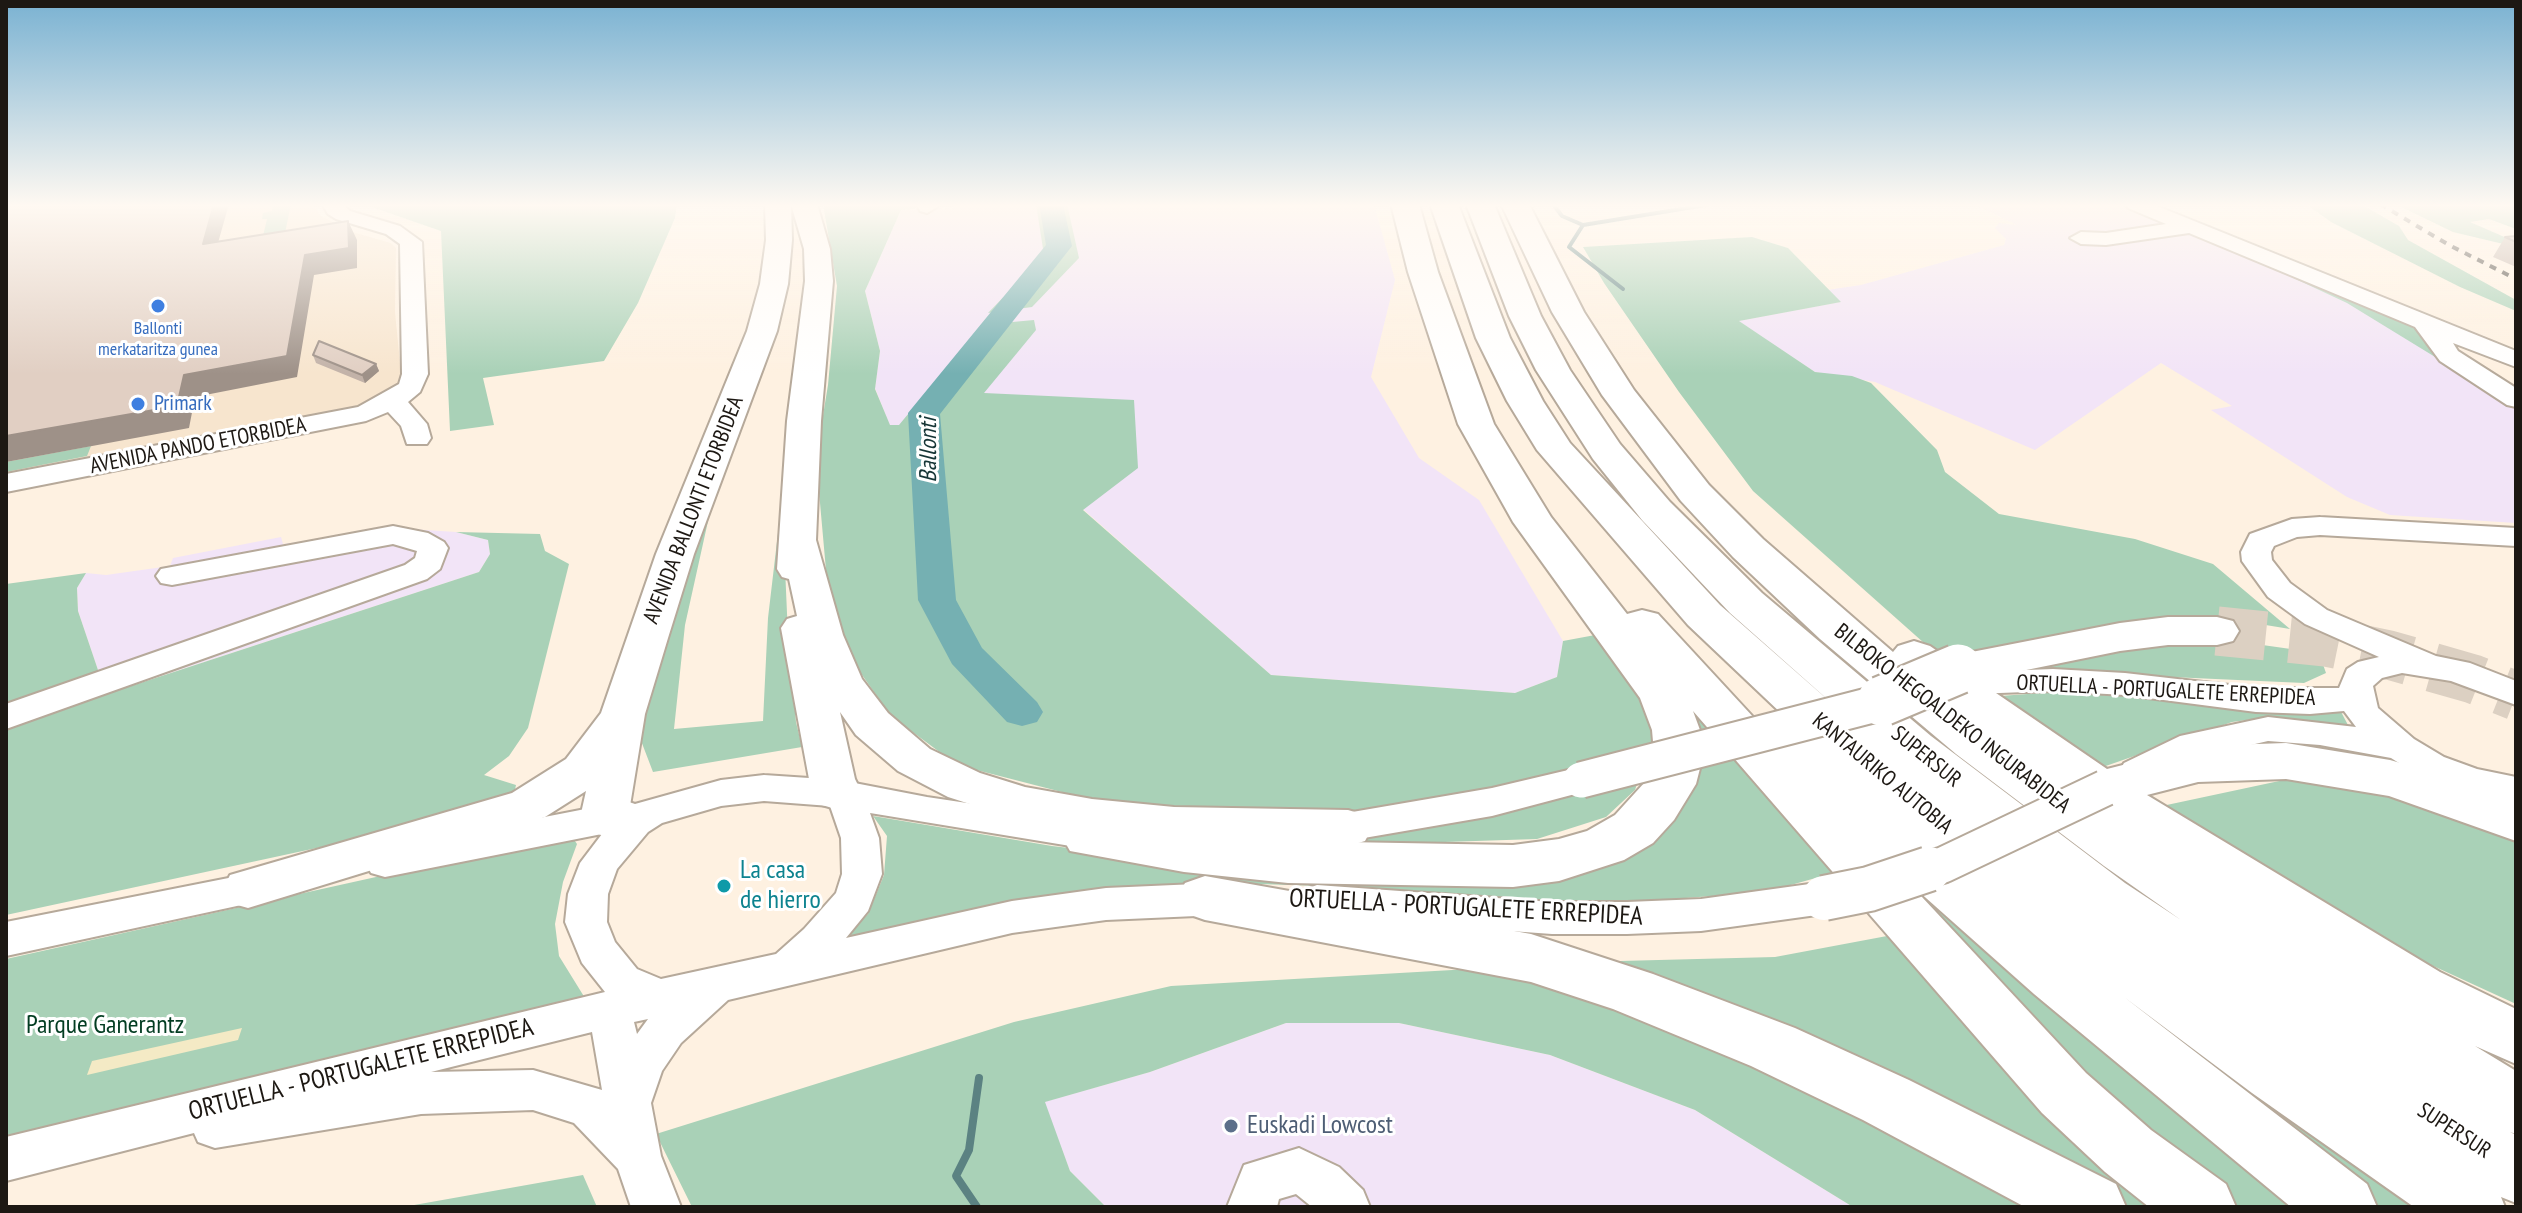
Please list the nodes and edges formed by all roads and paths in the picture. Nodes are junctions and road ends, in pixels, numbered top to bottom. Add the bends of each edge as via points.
1 (412, 261) edge
2 (777, 261) edge
3 (818, 261) edge
4 (1420, 261) edge
5 (1465, 261) edge
6 (1503, 261) edge
7 (1543, 261) edge
8 (2272, 261) edge
9 (2416, 320) junction
10 (2516, 361) edge
11 (2463, 362) junction
12 (1456, 363) junction
13 (2516, 399) edge
14 (388, 404) junction
15 (417, 438) dead end
16 (1658, 444) junction
17 (6, 483) edge
18 (2516, 537) edge
19 (799, 542) junction
20 (1590, 559) junction
21 (172, 576) dead end
22 (2316, 617) junction
23 (2217, 631) tunnel mouth
24 (2424, 664) junction
25 (1966, 676) junction
26 (2357, 688) junction
27 (2516, 694) edge
28 (1882, 701) joint
29 (623, 714) junction
30 (6, 717) edge
31 (2401, 748) junction
32 (2115, 784) junction
33 (842, 794) junction
34 (2513, 800) edge
35 (649, 813) junction
36 (604, 818) junction
37 (1348, 828) junction
38 (1089, 837) junction
39 (600, 863) junction
40 (248, 889) junction
41 (1205, 898) junction
42 (6, 939) edge
43 (789, 967) junction
44 (718, 984) junction
45 (630, 996) junction
46 (2516, 1038) edge
47 (627, 1104) junction
48 (2516, 1105) edge
49 (34, 1152) edge
50 (637, 1156) junction
51 (2516, 1172) edge
52 (2072, 1198) edge
53 (656, 1207) edge
54 (1252, 1207) edge
55 (1345, 1207) edge
56 (2202, 1207) edge
57 (2343, 1207) edge
58 (2471, 1207) edge

1 - 14 street via 415,374 411,387
2 - 29 main road, AVENIDA BALLONTI ETORBIDEA via 762,331 675,554
3 - 19 main road
4 - 12 highway
5 - 58 highway, KANTAURIKO AUTOBIA via 1493,338 1548,438 1704,615 1824,725 2070,925 2274,1074
6 - 51 highway, SUPERSUR via 1553,370 1606,451 1746,603 1913,748 2105,898
7 - 16 highway, BILBOKO HEGOALDEKO INGURABIDEA via 1620,395
8 - 9 street
9 - 10 street
9 - 11 street via 2436,335 2449,356
10 - 11 street via 2481,356
11 - 13 street
12 - 20 highway via 1524,474
12 - 38 highway via 1476,424 1533,522 1664,698 1679,753 1656,807 1634,829 1605,846 1513,866 1288,862
14 - 15 street via 414,424
14 - 17 street, AVENIDA PANDO ETORBIDEA via 357,415
16 - 46 highway via 1866,619 1979,706 2276,904 2419,989
16 - 48 highway, BILBOKO HEGOALDEKO INGURABIDEA via 1695,493 1748,548 1973,742 2282,959
18 - 22 street via 2320,526 2292,528 2261,540 2256,552 2262,572
19 - 33 main road via 795,579 805,657 832,779
19 - 37 main road via 822,635 842,683 872,724 914,760 964,785 1023,804 1092,817
20 - 56 highway via 1646,630 2064,1093
20 - 57 highway via 1816,773 2055,977
21 - 30 street via 393,535 433,548 429,562 416,572
22 - 24 street
22 - 26 street via 2348,657
23 - 25 highway via 2120,637
24 - 26 street, ORTUELLA - PORTUGALETE ERREPIDEA via 2385,664
24 - 27 street
25 - 26 street, ORTUELLA - PORTUGALETE ERREPIDEA via 2310,702
25 - 28 highway, bridge
26 - 31 street via 2363,714
28 - 37 street, bridge via 1492,802
29 - 36 main road, AVENIDA BALLONTI ETORBIDEA
29 - 40 main road via 582,771 528,805
31 - 32 street, ORTUELLA - PORTUGALETE ERREPIDEA via 2268,729 2180,749
31 - 34 street
32 - 34 highway via 2198,764 2286,761 2390,778 2438,792
32 - 41 street, ORTUELLA - PORTUGALETE ERREPIDEA, bridge via 1943,865 1869,889 1714,914 1552,918
33 - 35 street via 764,788 721,793
33 - 38 street
33 - 43 street via 860,838 862,874 854,900 840,919
35 - 36 street
35 - 39 street via 634,822
36 - 39 street
36 - 40 street
37 - 38 street via 1259,839
39 - 45 street via 588,894 586,922 597,951
40 - 42 street
41 - 43 street, ORTUELLA - PORTUGALETE ERREPIDEA via 1012,917
41 - 52 highway via 1531,958 1632,991 1773,1047
43 - 44 street
44 - 45 street
44 - 47 street via 665,1030 643,1062
45 - 47 street
45 - 49 street, ORTUELLA - PORTUGALETE ERREPIDEA
47 - 50 street
49 - 50 street via 421,1093 533,1090 589,1106
50 - 53 street
54 - 55 street via 1261,1181 1299,1171 1322,1183

